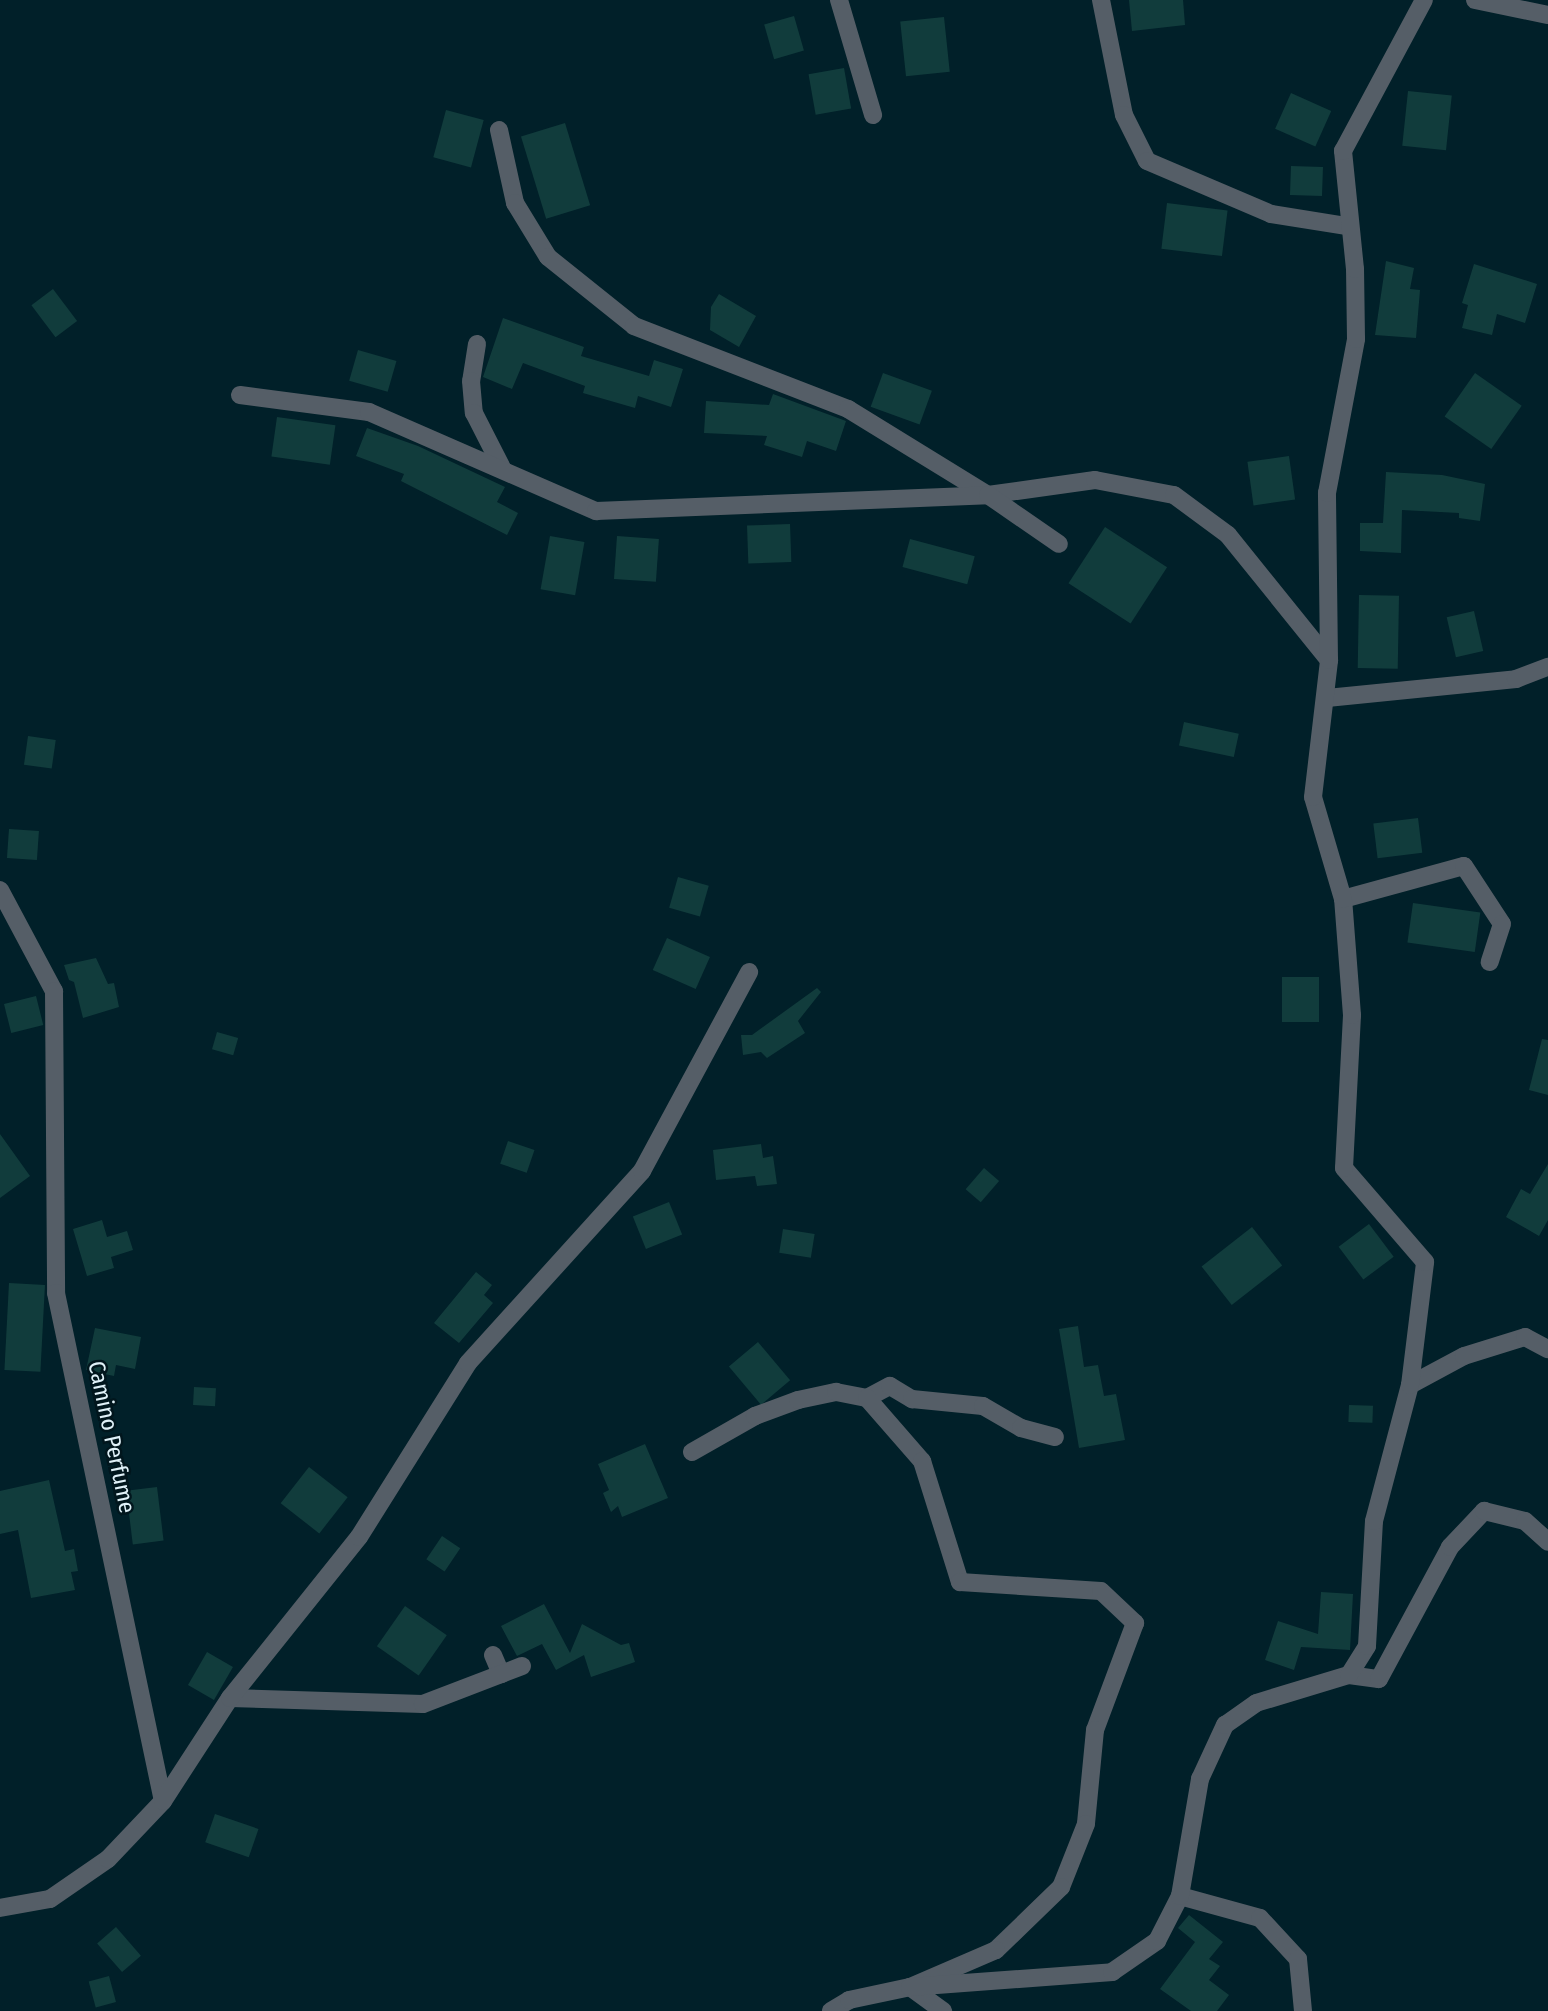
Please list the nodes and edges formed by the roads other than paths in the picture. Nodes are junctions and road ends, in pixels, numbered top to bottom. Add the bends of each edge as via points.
1 (839, 0) edge
2 (1101, 0) edge
3 (1424, 0) edge
4 (1475, 0) edge
5 (1548, 15) edge
6 (873, 115) dead end
7 (499, 130) dead end
8 (1347, 226) junction
9 (477, 344) dead end
10 (240, 395) dead end
11 (503, 470) junction
12 (988, 495) junction
13 (1059, 544) dead end
14 (1329, 660) junction
15 (1548, 667) edge
16 (1327, 698) junction
17 (0, 890) edge
18 (1343, 899) junction
19 (1490, 962) dead end
20 (748, 972) dead end
21 (1548, 1349) edge
22 (1410, 1385) junction
23 (867, 1398) junction
24 (1055, 1437) dead end
25 (692, 1452) dead end
26 (1548, 1542) edge
27 (493, 1655) dead end
28 (523, 1665) dead end
29 (501, 1674) junction
30 (1349, 1675) junction
31 (230, 1698) junction
32 (163, 1801) junction
33 (1180, 1896) junction
34 (0, 1908) edge
35 (910, 1987) junction
36 (831, 2011) edge
37 (943, 2011) edge
38 (1303, 2011) edge

1 - 6 street
2 - 8 street via 1124,115 1147,162 1271,214
3 - 8 street via 1343,150
4 - 5 street
7 - 12 street via 515,203 548,257 634,326 848,409
8 - 14 street via 1354,269 1356,339 1327,493
9 - 11 street via 471,381 474,413
10 - 11 street via 369,412
11 - 12 street via 596,511
12 - 13 street
12 - 14 street via 1095,480 1174,495 1228,535
14 - 16 street
15 - 16 street via 1516,679
16 - 18 street via 1313,797
17 - 32 street, Camino Perfume via 54,991 56,1293
18 - 19 street via 1465,866 1502,925
18 - 22 street via 1352,1015 1344,1168 1425,1262
20 - 31 street via 642,1171 468,1363 359,1536
21 - 22 street via 1525,1337 1465,1356
22 - 30 street via 1374,1521 1367,1646
23 - 24 street via 890,1386 912,1399 983,1406 1021,1428
23 - 25 street via 836,1392 798,1400 755,1416
23 - 35 street via 922,1461 960,1582 1101,1591 1135,1623 1095,1730 1086,1824 1061,1886 996,1950
26 - 30 street via 1525,1521 1484,1511 1450,1547 1379,1679
27 - 29 street
28 - 29 street
29 - 31 street via 423,1704
30 - 33 street via 1256,1703 1226,1725 1200,1779
31 - 32 street
32 - 34 street via 108,1859 50,1899
33 - 35 street via 1157,1941 1112,1972
33 - 38 street via 1260,1918 1298,1959
35 - 36 street via 849,2000
35 - 37 street

